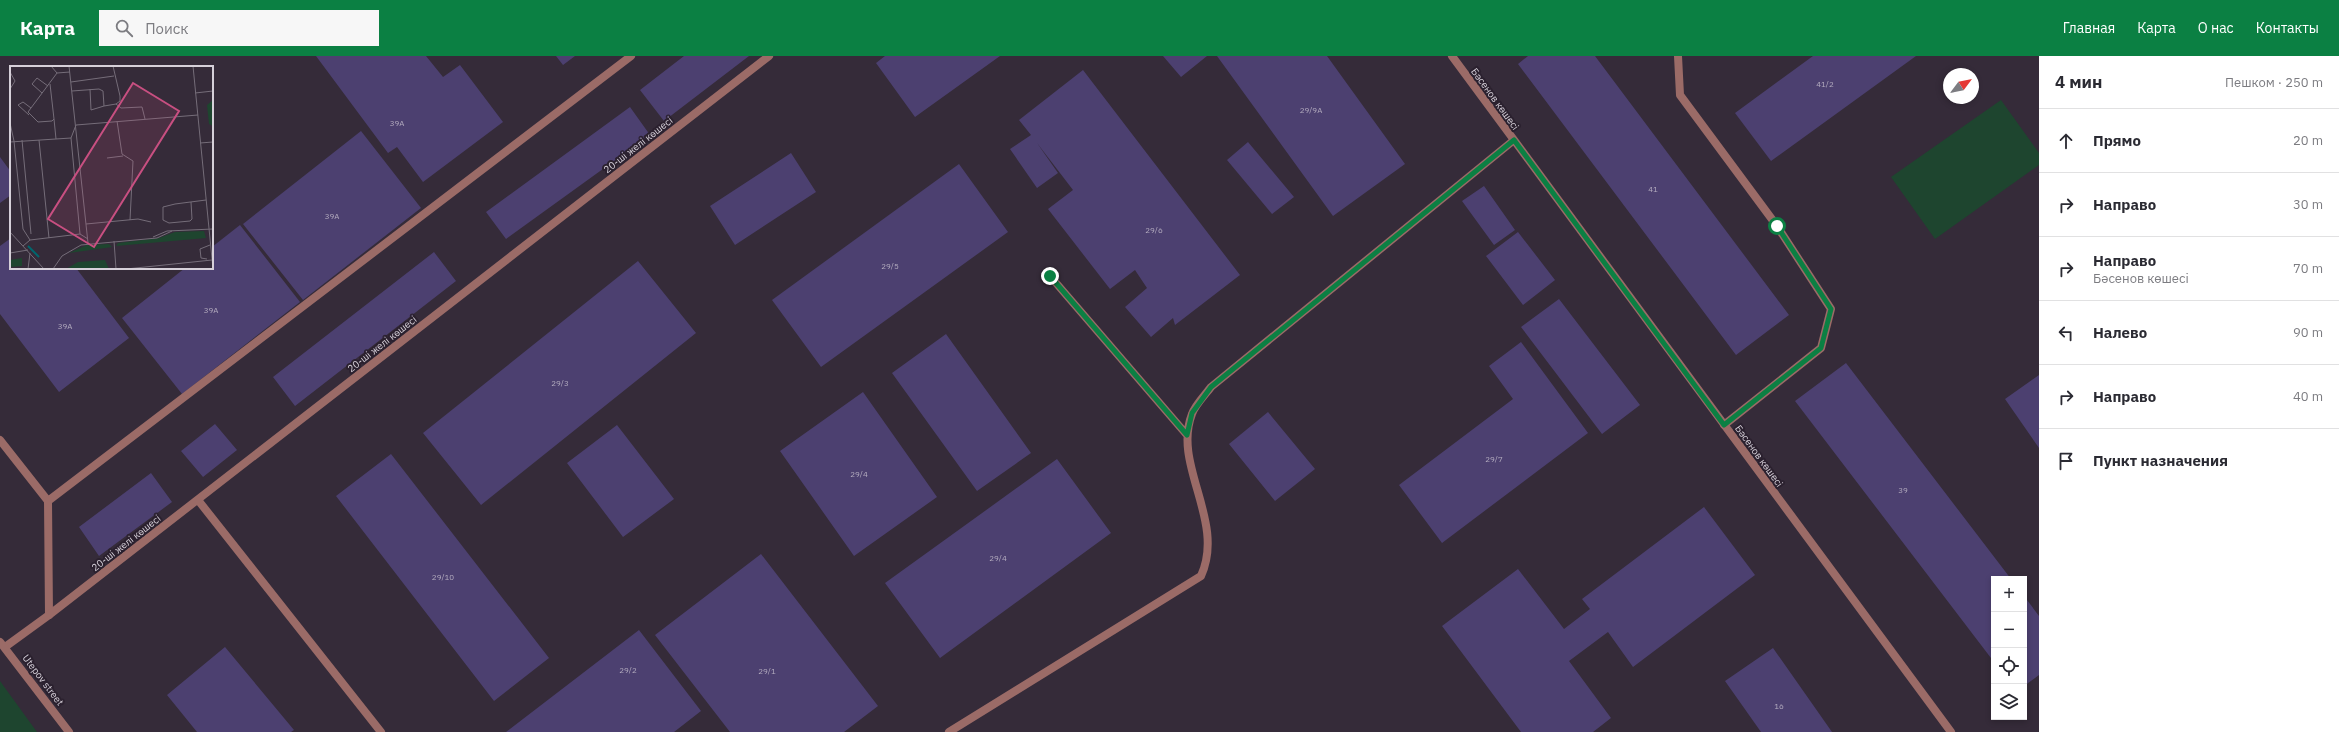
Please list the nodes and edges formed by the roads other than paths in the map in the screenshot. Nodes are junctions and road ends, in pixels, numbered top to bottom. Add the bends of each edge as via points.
1 (631, 56) edge
2 (769, 56) edge
3 (1452, 56) edge
4 (1678, 56) edge
5 (1514, 140) junction
6 (1050, 276) dead end
7 (1724, 425) junction
8 (1187, 435) junction
9 (0, 440) edge
10 (198, 500) junction
11 (48, 501) junction
12 (49, 615) junction
13 (3, 644) edge
14 (69, 732) edge
15 (381, 732) edge
16 (949, 732) edge
17 (1951, 732) edge

1 - 11 street
2 - 10 street, 20-ші желі көшесі
3 - 5 street, Бәсенов көшесі
4 - 7 street via 1680,95 1777,226 1831,309 1821,348
5 - 7 street, Бәсенов көшесі
5 - 8 street via 1211,387 1192,413
6 - 8 street
7 - 17 street, Бәсенов көшесі
8 - 16 street via 1208,530 1207,562 1201,576
9 - 11 street
10 - 12 street, 20-ші желі көшесі
10 - 15 street
11 - 12 street
12 - 13 street, 20-ші желі көшесі
13 - 14 street, Utepov street

